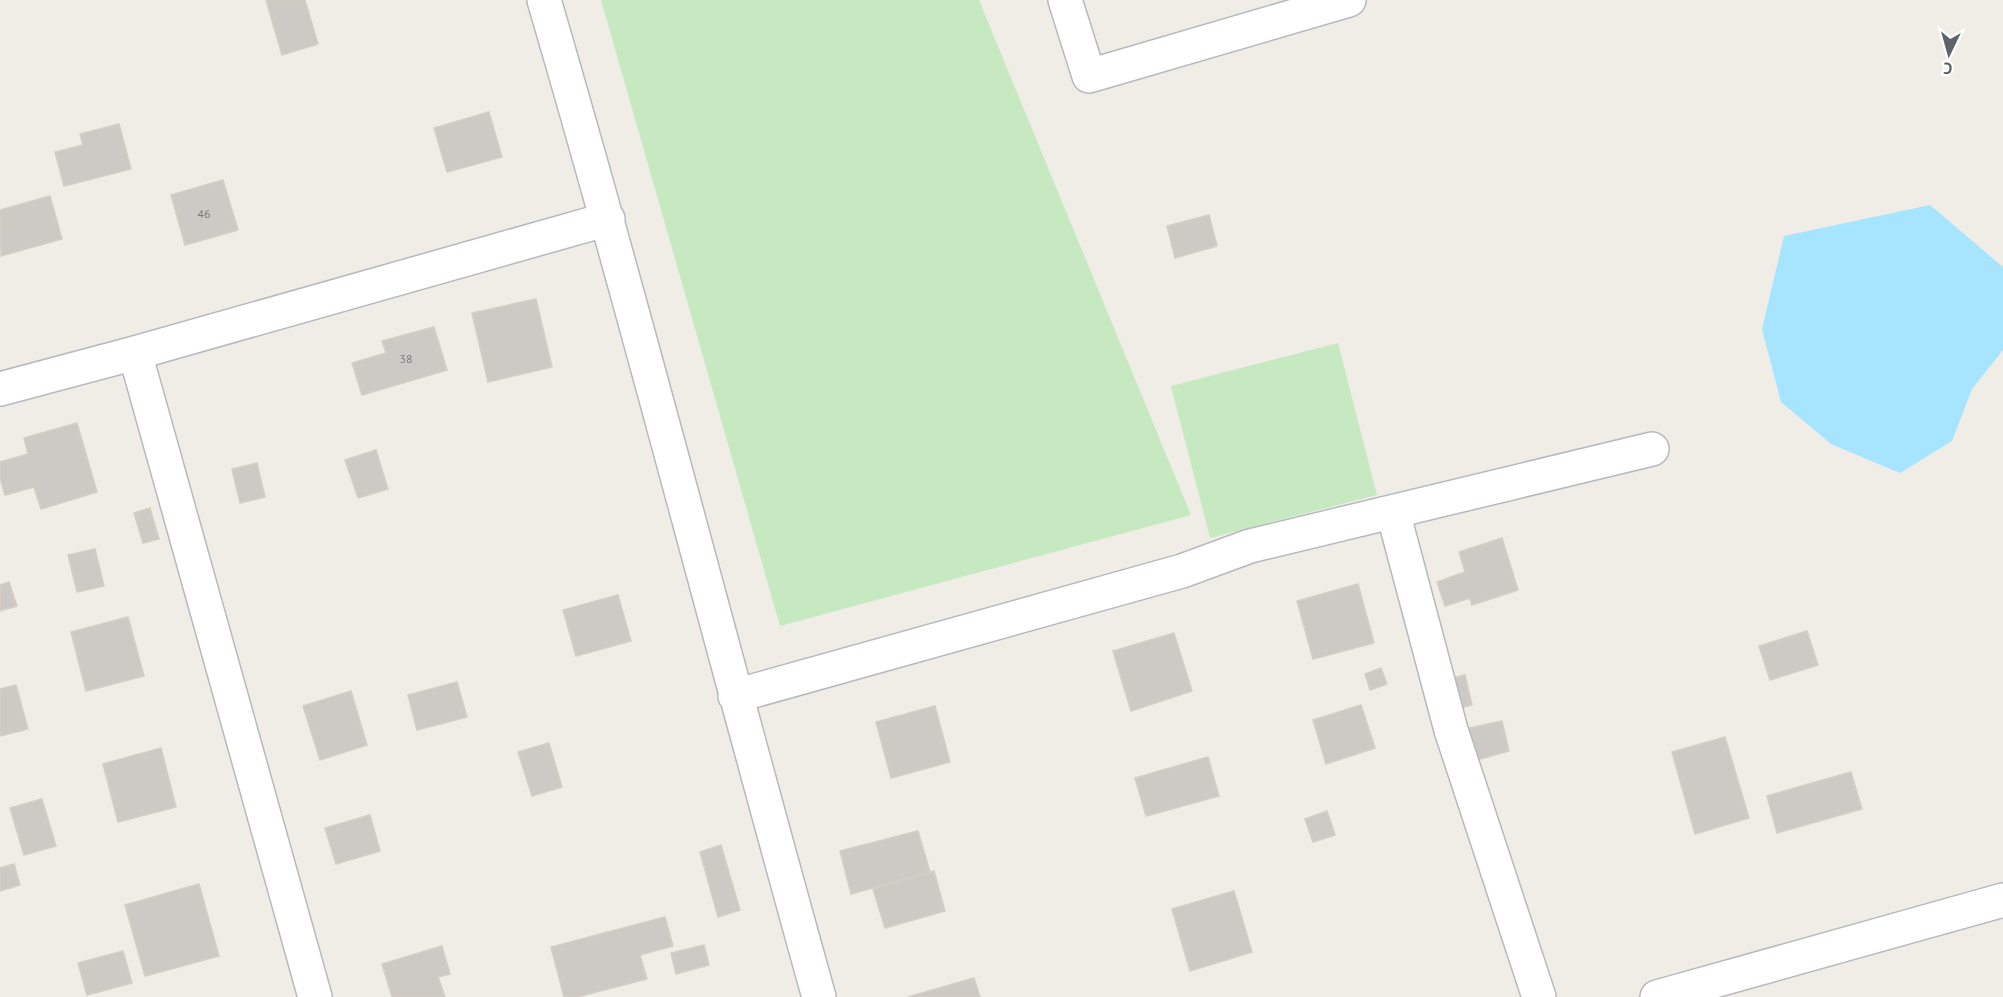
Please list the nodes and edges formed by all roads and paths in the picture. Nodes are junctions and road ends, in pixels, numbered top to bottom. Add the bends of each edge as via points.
1 (544, 0) edge
2 (1065, 0) edge
3 (1349, 0) edge
4 (608, 219) junction
5 (135, 353) junction
6 (0, 388) edge
7 (1652, 449) dead end
8 (1393, 512) junction
9 (735, 696) junction
10 (2003, 900) edge
11 (315, 997) edge
12 (819, 997) edge
13 (1539, 997) edge
14 (1657, 997) edge

1 - 4 street
2 - 3 street via 1089,76
4 - 5 street
4 - 9 street
5 - 6 street
5 - 11 street
7 - 8 street
8 - 9 street via 1250,546 1182,571
8 - 13 street via 1451,730
9 - 12 street
10 - 14 street

